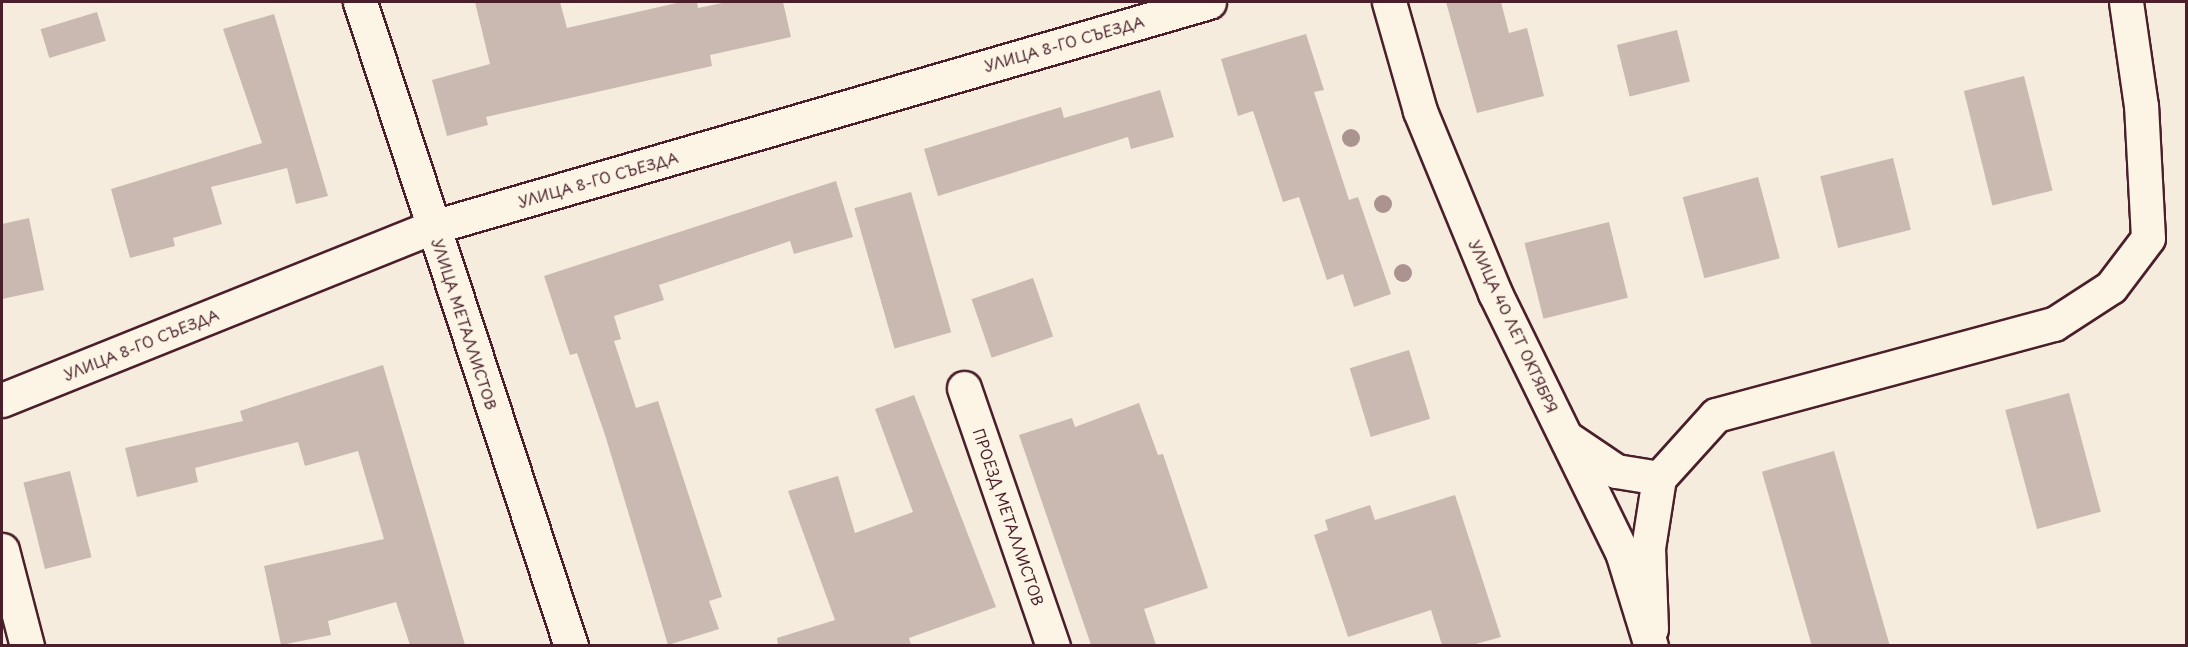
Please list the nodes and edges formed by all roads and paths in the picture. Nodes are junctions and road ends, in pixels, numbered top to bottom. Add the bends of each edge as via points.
1 (360, 2) edge
2 (1209, 2) edge
3 (1389, 2) edge
4 (2126, 2) edge
5 (433, 227) junction
6 (964, 388) dead end
7 (2, 400) edge
8 (1567, 438) junction
9 (1659, 478) junction
10 (2, 550) edge
11 (27, 645) edge
12 (571, 645) edge
13 (1053, 645) edge
14 (1651, 645) edge

1 - 5 street, УЛИЦА МЕТАЛЛИСТОВ
2 - 5 street, УЛИЦА 8-ГО СЪЕЗДА
3 - 8 street, УЛИЦА 40 ЛЕТ ОКТЯБРЯ via 1429,133 1495,293
4 - 9 street via 2141,106 2148,238 2111,287 2054,324 1716,415
5 - 7 street, УЛИЦА 8-ГО СЪЕЗДА
5 - 12 street, УЛИЦА МЕТАЛЛИСТОВ
6 - 13 street, ПРОЕЗД МЕТАЛЛИСТОВ
8 - 9 street via 1616,471
8 - 14 street, УЛИЦА 40 ЛЕТ ОКТЯБРЯ via 1622,552
9 - 14 street via 1648,548
10 - 11 street

